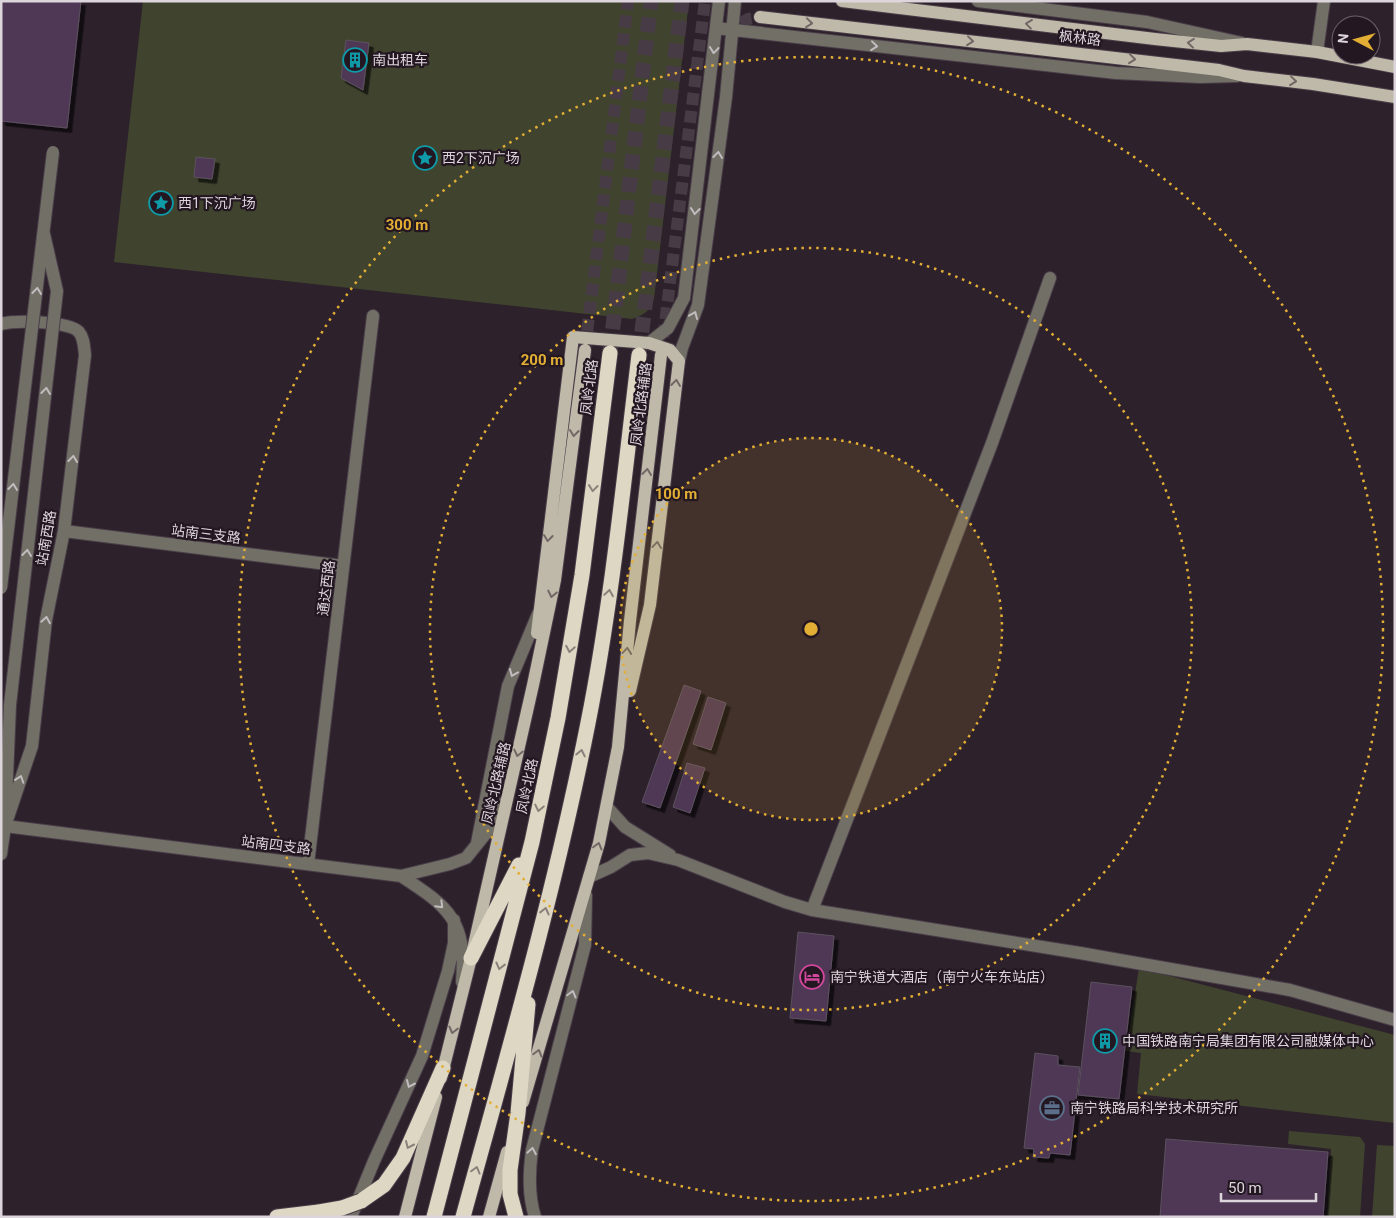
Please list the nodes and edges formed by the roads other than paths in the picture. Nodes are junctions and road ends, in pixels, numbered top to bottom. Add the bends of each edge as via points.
1 (719, 1) edge
2 (735, 1) edge
3 (842, 1) edge
4 (978, 1) edge
5 (1324, 1) edge
6 (760, 17) tunnel mouth
7 (716, 28) junction
8 (731, 30) junction
9 (1247, 44) junction
10 (1317, 52) junction
11 (1395, 66) edge
12 (1244, 76) junction
13 (1395, 97) edge
14 (53, 152) dead end
15 (44, 234) junction
16 (1050, 278) dead end
17 (374, 316) dead end
18 (1, 324) edge
19 (648, 342) junction
20 (584, 350) tunnel mouth
21 (610, 353) tunnel mouth
22 (639, 355) tunnel mouth
23 (662, 355) tunnel mouth
24 (679, 361) junction
25 (64, 531) junction
26 (343, 566) junction
27 (1, 588) edge
28 (539, 612) junction
29 (533, 685) junction
30 (618, 747) junction
31 (508, 796) junction
32 (606, 807) junction
33 (5, 826) junction
34 (532, 842) junction
35 (476, 845) junction
36 (1, 854) edge
37 (678, 860) junction
38 (308, 864) junction
39 (402, 876) junction
40 (587, 882) junction
41 (812, 910) junction
42 (454, 920) junction
43 (471, 958) junction
44 (532, 963) junction
45 (461, 1000) junction
46 (1395, 1020) edge
47 (443, 1068) junction
48 (518, 1113) junction
49 (277, 1217) edge
50 (351, 1217) edge
51 (405, 1217) edge
52 (434, 1217) edge
53 (463, 1217) edge
54 (489, 1217) edge
55 (516, 1217) edge
56 (535, 1217) edge

1 - 7 street
2 - 8 street
9 -> 3 main road, 枫林路 via 1221,46 1155,39
4 - 9 street via 1147,22
5 - 10 street
6 -> 12 main road, 枫林路 via 1149,61
7 - 8 street
7 -> 19 street via 684,298 668,328
8 -> 12 street via 1116,72
24 -> 8 street via 698,306 726,97
9 - 10 main road, 枫林路
10 - 11 main road, 枫林路
12 -> 13 main road, 枫林路
14 - 15 street, bridge
27 -> 15 street, bridge
33 -> 15 street, 站南西路, bridge via 10,706 57,291
16 - 41 street via 992,443
17 - 26 street, 通达西路
25 -> 18 street, 站南西路 via 84,341 70,326 11,321
19 - 24 main road via 670,350
19 -> 28 main road via 573,336
20 -> 29 main road, 凤岭北路辅路 via 555,580
21 -> 34 highway, 凤岭北路 via 582,575 558,718
44 -> 22 highway via 588,722 612,577
30 -> 23 main road, 凤岭北路辅路
30 -> 24 main road via 650,605
25 - 26 street, 站南三支路
33 -> 25 street, 站南西路 via 32,746 46,620
26 - 38 street, 通达西路
28 - 29 main road
28 -> 35 street via 508,686
29 -> 31 main road, 凤岭北路辅路
30 - 32 main road, 凤岭北路辅路
31 - 35 street, 站南四支路 via 491,827
31 - 43 main road, 凤岭北路辅路
32 - 37 street via 625,827
40 -> 32 main road, 凤岭北路辅路
33 - 36 street, 站南西路
33 - 38 street, 站南四支路
34 - 43 highway
34 -> 52 highway, 凤岭北路
35 - 39 street, 站南四支路 via 466,858
37 - 40 street via 648,853 630,855
37 - 41 street
38 - 39 street, 站南四支路
39 -> 42 street via 430,894
48 -> 40 main road, 凤岭北路辅路
56 -> 40 street via 529,1173 532,1150 585,945
41 - 46 street via 1290,990
42 - 45 street via 461,938
42 -> 50 street via 454,943 448,971 422,1056
43 - 45 main road, 凤岭北路辅路
44 - 48 highway
53 -> 44 highway
45 -> 47 main road, 凤岭北路辅路
47 -> 49 highway, bridge via 403,1158 384,1185 361,1201 342,1208
47 - 51 main road, 凤岭北路辅路
48 - 54 main road, 凤岭北路辅路
48 - 55 highway via 510,1170 510,1194

